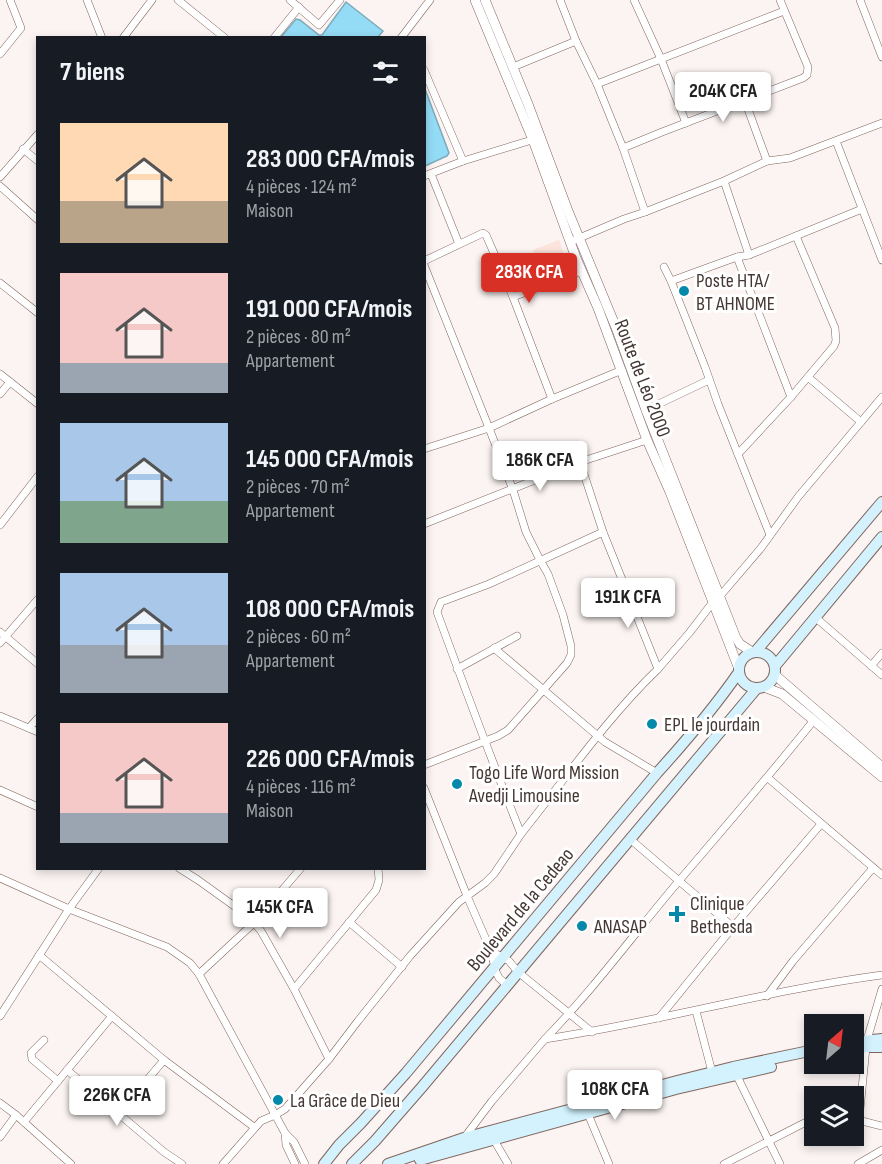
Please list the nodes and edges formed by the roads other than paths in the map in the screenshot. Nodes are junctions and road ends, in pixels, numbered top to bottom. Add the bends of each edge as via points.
1 (10, 0) edge
2 (87, 0) edge
3 (153, 0) edge
4 (178, 0) edge
5 (291, 0) edge
6 (340, 0) edge
7 (430, 0) edge
8 (475, 0) edge
9 (485, 0) edge
10 (560, 0) edge
11 (634, 0) edge
12 (780, 0) edge
13 (860, 0) edge
14 (299, 7) junction
15 (784, 11) junction
16 (408, 29) junction
17 (101, 36) edge
18 (125, 36) edge
19 (223, 36) edge
20 (276, 36) edge
21 (403, 36) edge
22 (410, 36) edge
23 (576, 41) junction
24 (0, 54) edge
25 (882, 57) edge
26 (661, 59) junction
27 (513, 67) junction
28 (426, 75) edge
29 (597, 84) junction
30 (745, 101) junction
31 (686, 123) junction
32 (882, 123) edge
33 (36, 136) edge
34 (537, 138) junction
35 (836, 141) junction
36 (623, 148) junction
37 (22, 149) junction
38 (36, 160) edge
39 (767, 160) junction
40 (463, 161) junction
41 (428, 175) edge
42 (0, 177) edge
43 (724, 181) junction
44 (0, 186) edge
45 (862, 209) junction
46 (645, 212) junction
47 (36, 218) edge
48 (796, 236) junction
49 (575, 240) junction
50 (459, 244) junction
51 (750, 255) junction
52 (737, 257) junction
53 (426, 260) edge
54 (882, 260) edge
55 (664, 267) dead end
56 (426, 271) edge
57 (581, 271) junction
58 (671, 281) junction
59 (0, 283) edge
60 (513, 297) junction
61 (36, 311) edge
62 (622, 370) junction
63 (0, 374) edge
64 (808, 376) junction
65 (709, 380) junction
66 (10, 382) junction
67 (0, 394) edge
68 (791, 397) junction
69 (882, 397) edge
70 (552, 399) junction
71 (36, 402) edge
72 (646, 410) junction
73 (861, 422) junction
74 (489, 428) junction
75 (647, 440) junction
76 (426, 448) edge
77 (738, 454) junction
78 (580, 462) junction
79 (36, 479) edge
80 (513, 490) junction
81 (882, 502) edge
82 (426, 523) edge
83 (0, 525) edge
84 (603, 532) junction
85 (770, 535) junction
86 (882, 537) edge
87 (540, 560) junction
88 (717, 599) junction
89 (36, 600) edge
90 (815, 617) junction
91 (3, 634) edge
92 (517, 636) dead end
93 (0, 643) edge
94 (494, 648) junction
95 (754, 652) junction
96 (882, 653) edge
97 (36, 662) edge
98 (871, 666) junction
99 (458, 669) junction
100 (658, 669) junction
101 (775, 670) junction
102 (739, 671) junction
103 (882, 675) edge
104 (761, 687) junction
105 (544, 689) junction
106 (0, 716) edge
107 (36, 720) edge
108 (814, 720) junction
109 (29, 728) junction
110 (36, 731) edge
111 (598, 736) junction
112 (484, 742) junction
113 (426, 764) edge
114 (881, 770) edge
115 (657, 773) junction
116 (768, 778) junction
117 (0, 790) edge
118 (426, 793) edge
119 (36, 806) edge
120 (821, 824) junction
121 (521, 834) junction
122 (630, 839) junction
123 (873, 868) junction
124 (98, 870) edge
125 (183, 870) edge
126 (196, 870) edge
127 (299, 870) edge
128 (378, 870) edge
129 (192, 875) junction
130 (882, 875) edge
131 (0, 878) edge
132 (678, 882) junction
133 (466, 896) junction
134 (69, 909) junction
135 (255, 922) junction
136 (349, 922) junction
137 (733, 927) junction
138 (491, 951) junction
139 (39, 955) junction
140 (503, 957) junction
141 (402, 967) junction
142 (494, 967) junction
143 (518, 972) junction
144 (199, 974) junction
145 (882, 975) edge
146 (507, 985) junction
147 (294, 989) junction
148 (882, 989) edge
149 (767, 996) junction
150 (696, 1011) junction
151 (1, 1013) edge
152 (570, 1014) junction
153 (112, 1016) junction
154 (659, 1018) junction
155 (592, 1032) junction
156 (545, 1039) junction
157 (882, 1039) edge
158 (44, 1040) dead end
159 (866, 1043) junction
160 (882, 1047) edge
161 (804, 1053) edge
162 (329, 1059) junction
163 (164, 1060) junction
164 (804, 1060) edge
165 (67, 1070) junction
166 (735, 1071) junction
167 (712, 1072) junction
168 (58, 1081) junction
169 (860, 1086) edge
170 (0, 1103) edge
171 (119, 1113) junction
172 (588, 1114) junction
173 (16, 1115) junction
174 (275, 1115) junction
175 (864, 1121) edge
176 (24, 1122) junction
177 (804, 1123) edge
178 (882, 1126) edge
179 (254, 1128) junction
180 (285, 1133) junction
181 (0, 1137) edge
182 (464, 1138) junction
183 (494, 1140) junction
184 (768, 1141) junction
185 (882, 1150) edge
186 (362, 1160) edge
187 (67, 1163) edge
188 (182, 1164) edge
189 (223, 1164) edge
190 (295, 1164) edge
191 (305, 1164) edge
192 (324, 1164) edge
193 (352, 1164) edge
194 (388, 1164) edge
195 (409, 1164) edge
196 (508, 1164) edge
197 (609, 1164) edge
198 (724, 1164) edge
199 (780, 1164) edge
200 (858, 1164) edge

1 - 24 street via 21,28
2 - 17 street
3 - 18 street
4 - 19 street
5 - 14 street
6 - 14 street via 319,26
7 - 16 street
8 - 34 street, Route de Léo 2000
9 - 27 street, Route de Léo 2000
10 - 23 street
11 - 26 street
12 - 15 street
13 - 25 street
14 - 20 street
15 - 26 street
15 - 30 street via 808,67 807,75
16 - 21 street
16 - 22 street
23 - 27 street
23 - 29 street
26 - 29 street
26 - 31 street
27 - 34 street, Route de Léo 2000
28 - 40 street
29 - 36 street
30 - 31 street
30 - 39 street
31 - 36 street
32 - 35 street
33 - 37 street
34 - 40 street
34 - 49 street, Route de Léo 2000
35 - 39 street via 790,158
35 - 45 street
36 - 46 street
37 - 38 street
37 - 42 street
39 - 43 street
40 - 41 street
41 - 50 street
43 - 46 street
43 - 51 street
44 - 47 street
45 - 48 street
45 - 54 street
46 - 49 street
48 - 51 street
48 - 64 street via 836,337 834,346
49 - 57 street, Route de Léo 2000
49 - 72 street, Route de Léo 2000 via 616,330
50 - 53 street
50 - 60 street via 486,235
51 - 52 street
52 - 58 street
52 - 68 street
55 - 58 street
56 - 74 street
57 - 60 street
57 - 62 street, Route de Léo 2000
58 - 65 street
59 - 61 street
60 - 70 street
62 - 70 street
62 - 75 street, Route de Léo 2000
63 - 66 street
64 - 68 street
64 - 73 street
65 - 72 street
65 - 77 street
66 - 67 street
66 - 71 street
68 - 77 street
69 - 73 street
70 - 74 street
72 - 88 street, Route de Léo 2000
73 - 85 street
74 - 76 street
74 - 80 street
75 - 78 street
75 - 88 street, Route de Léo 2000
77 - 85 street
78 - 80 street
78 - 84 street
79 - 83 street
80 - 82 street
80 - 87 street
81 - 95 main road
84 - 87 street
84 - 100 street
85 - 88 street
86 - 90 main road
87 - 99 street via 441,602 437,612
87 - 105 street via 571,646 567,663
88 - 95 street, Route de Léo 2000 via 740,644
88 - 100 street
88 - 102 street, Route de Léo 2000
89 - 91 street
90 - 98 street
90 - 101 main road
91 - 93 street
91 - 97 street
92 - 94 street
94 - 99 street
94 - 105 street
95 - 101 main road via 768,655
95 - 102 main road via 743,658
96 - 98 street
98 - 103 street
99 - 112 street
100 - 111 street
101 - 104 main road via 769,684
101 - 114 street
102 - 104 main road via 747,685
102 - 115 main road, Boulevard de la Cedeao
104 - 108 street via 782,694
104 - 122 main road, Boulevard de la Cedeao
105 - 111 street
105 - 112 street via 508,730
106 - 109 street
107 - 109 street
108 - 114 street
108 - 116 street
109 - 110 street
111 - 115 street
111 - 121 street
112 - 113 street
112 - 121 street
115 - 140 main road, Boulevard de la Cedeao
116 - 120 street
116 - 132 street
117 - 119 street
118 - 133 street
120 - 123 street
120 - 137 street
121 - 133 street via 494,874
122 - 132 street
122 - 143 main road, Boulevard de la Cedeao
123 - 130 street
123 - 149 street
124 - 134 street
125 - 129 street
126 - 129 street
127 - 135 street
128 - 136 street via 378,885
129 - 135 street
131 - 134 street
132 - 137 street
132 - 152 street
133 - 138 street
133 - 141 street
134 - 139 street
134 - 144 street via 167,947
135 - 144 street
135 - 147 street
136 - 141 street
136 - 147 street
137 - 154 street
138 - 140 street
138 - 142 street
139 - 151 street
139 - 153 street
140 - 142 main road, Boulevard de la Cedeao
140 - 143 street
141 - 162 street
142 - 146 street
142 - 192 main road, Boulevard de la Cedeao
143 - 146 main road, Boulevard de la Cedeao
143 - 152 street
144 - 174 street
145 - 149 street
146 - 186 main road, Boulevard de la Cedeao
147 - 162 street
148 - 159 street
149 - 150 street
150 - 154 street
150 - 167 street
152 - 155 street
152 - 156 street
153 - 163 street
153 - 165 street
154 - 155 street
155 - 156 street
156 - 182 street
157 - 159 main road
158 - 168 street via 30,1056
159 - 160 main road
159 - 169 street
161 - 166 main road
162 - 174 street via 285,1109
163 - 171 street
163 - 179 street
164 - 166 main road
165 - 168 street
165 - 171 street
166 - 167 main road
166 - 172 main road
166 - 184 street
167 - 182 main road
168 - 176 street
170 - 173 street
171 - 188 street
172 - 183 main road
172 - 197 street
173 - 176 street
173 - 181 street
174 - 179 street
174 - 180 street
175 - 178 street
176 - 187 street
177 - 184 street
179 - 189 street
180 - 190 street
180 - 191 street
182 - 194 main road
183 - 195 main road
183 - 196 street
184 - 198 street
184 - 199 street
185 - 200 street
186 - 193 main road, Boulevard de la Cedeao

